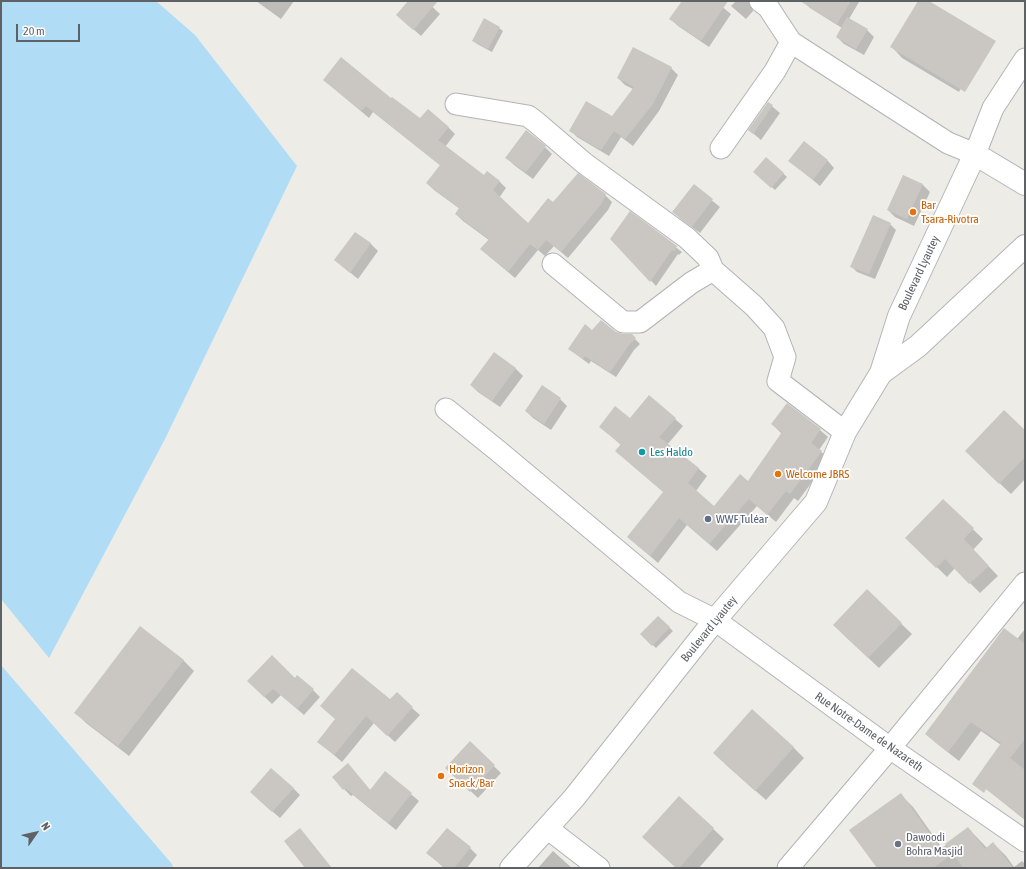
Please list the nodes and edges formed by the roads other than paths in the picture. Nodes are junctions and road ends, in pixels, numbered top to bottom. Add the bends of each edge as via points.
1 (760, 1) edge
2 (791, 42) junction
3 (1025, 59) edge
4 (456, 104) dead end
5 (721, 148) dead end
6 (975, 154) junction
7 (1025, 184) edge
8 (1025, 246) edge
9 (553, 264) dead end
10 (713, 270) junction
11 (881, 374) junction
12 (446, 409) dead end
13 (845, 432) junction
14 (1025, 583) edge
15 (715, 620) junction
16 (890, 748) junction
17 (547, 828) junction
18 (1025, 841) edge
19 (511, 868) edge
20 (599, 868) edge
21 (788, 868) edge

1 - 2 street via 768,7
2 - 5 street via 775,71
2 - 6 street via 948,143
3 - 6 street via 993,108
4 - 10 street via 528,116 584,163 687,238 708,258
6 - 7 street
6 - 11 street, Boulevard Lyautey via 899,316
8 - 11 street, Boulevard Lyautey via 918,346
9 - 10 street via 623,322 640,322 691,283
10 - 13 street via 754,306 774,328 785,357 778,382
11 - 13 street, Boulevard Lyautey
12 - 15 street, Rue Notre-Dame de Nazareth via 679,602
13 - 15 street, Boulevard Lyautey via 816,502
14 - 16 street
15 - 16 street, Rue Notre-Dame de Nazareth
15 - 17 street, Boulevard Lyautey via 574,798
16 - 18 street, Rue Notre-Dame de Nazareth
16 - 21 street
17 - 19 street, Boulevard Lyautey
17 - 20 street

